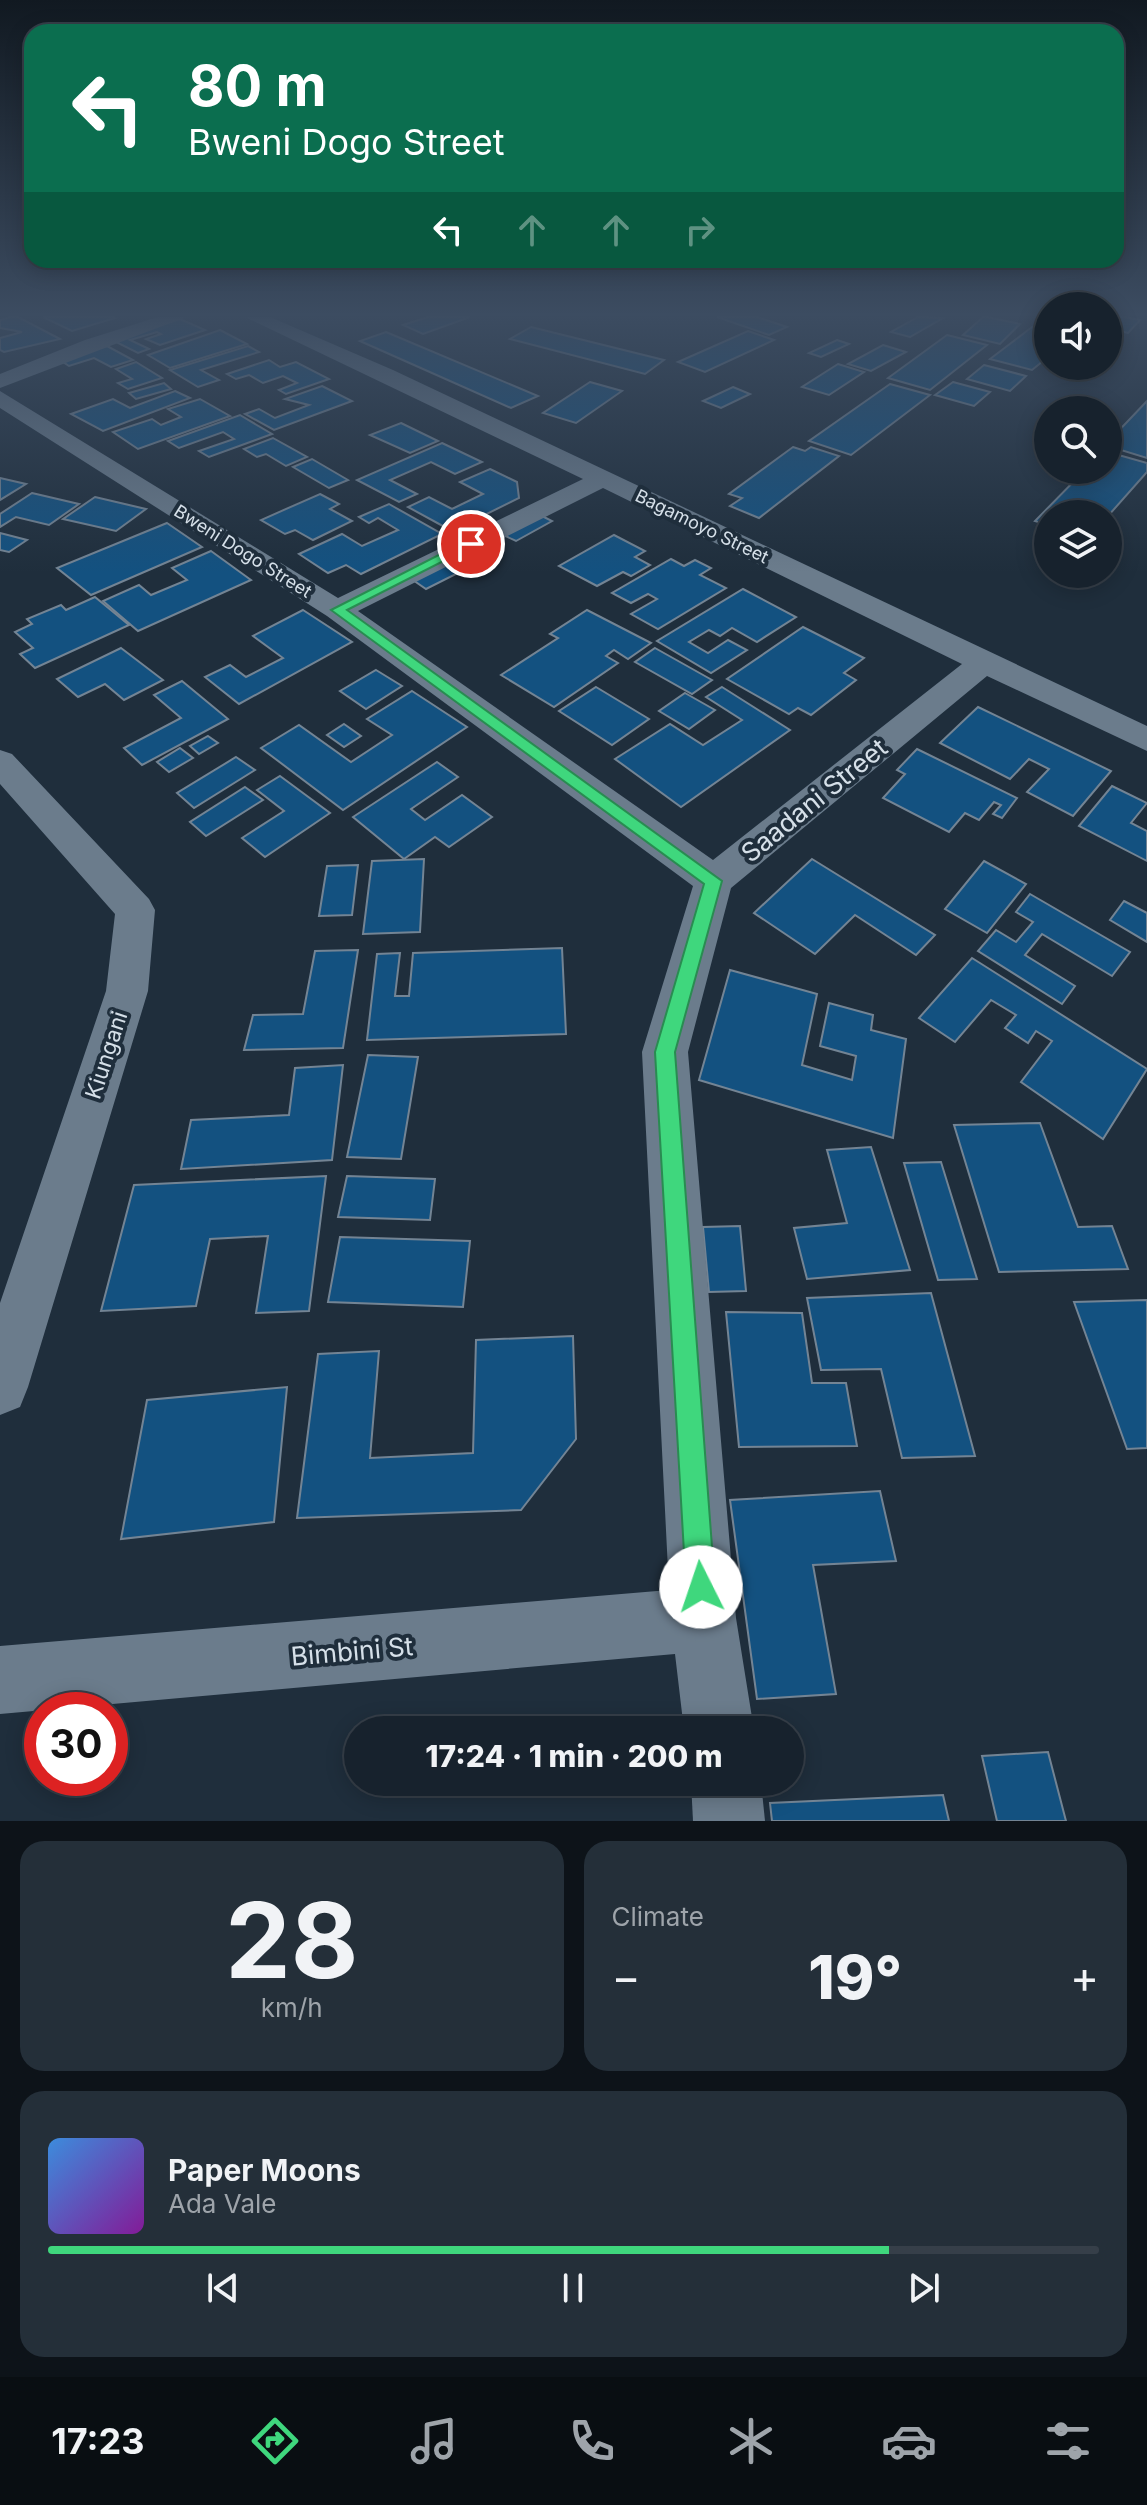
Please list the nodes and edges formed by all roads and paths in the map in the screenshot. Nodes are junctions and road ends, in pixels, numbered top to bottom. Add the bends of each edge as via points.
1 (6, 402) edge
2 (445, 402) edge
3 (604, 478) junction
4 (337, 610) junction
5 (984, 662) junction
6 (1139, 726) edge
7 (0, 762) edge
8 (714, 881) junction
9 (0, 1387) edge
10 (703, 1618) junction
11 (0, 1680) edge
12 (717, 1716) edge
13 (727, 1796) edge
14 (729, 1821) edge

1 - 4 street, Bweni Dogo Street
2 - 3 street, Bagamoyo Street
3 - 4 street
3 - 5 street, Bagamoyo Street
4 - 8 street, Bweni Dogo Street
5 - 6 street, Bagamoyo Street
5 - 8 street, Saadani Street
7 - 9 street, Kiungani via 135,910 127,991
8 - 10 street via 665,1052
10 - 11 street, Bimbini St
10 - 12 street
13 - 14 street

